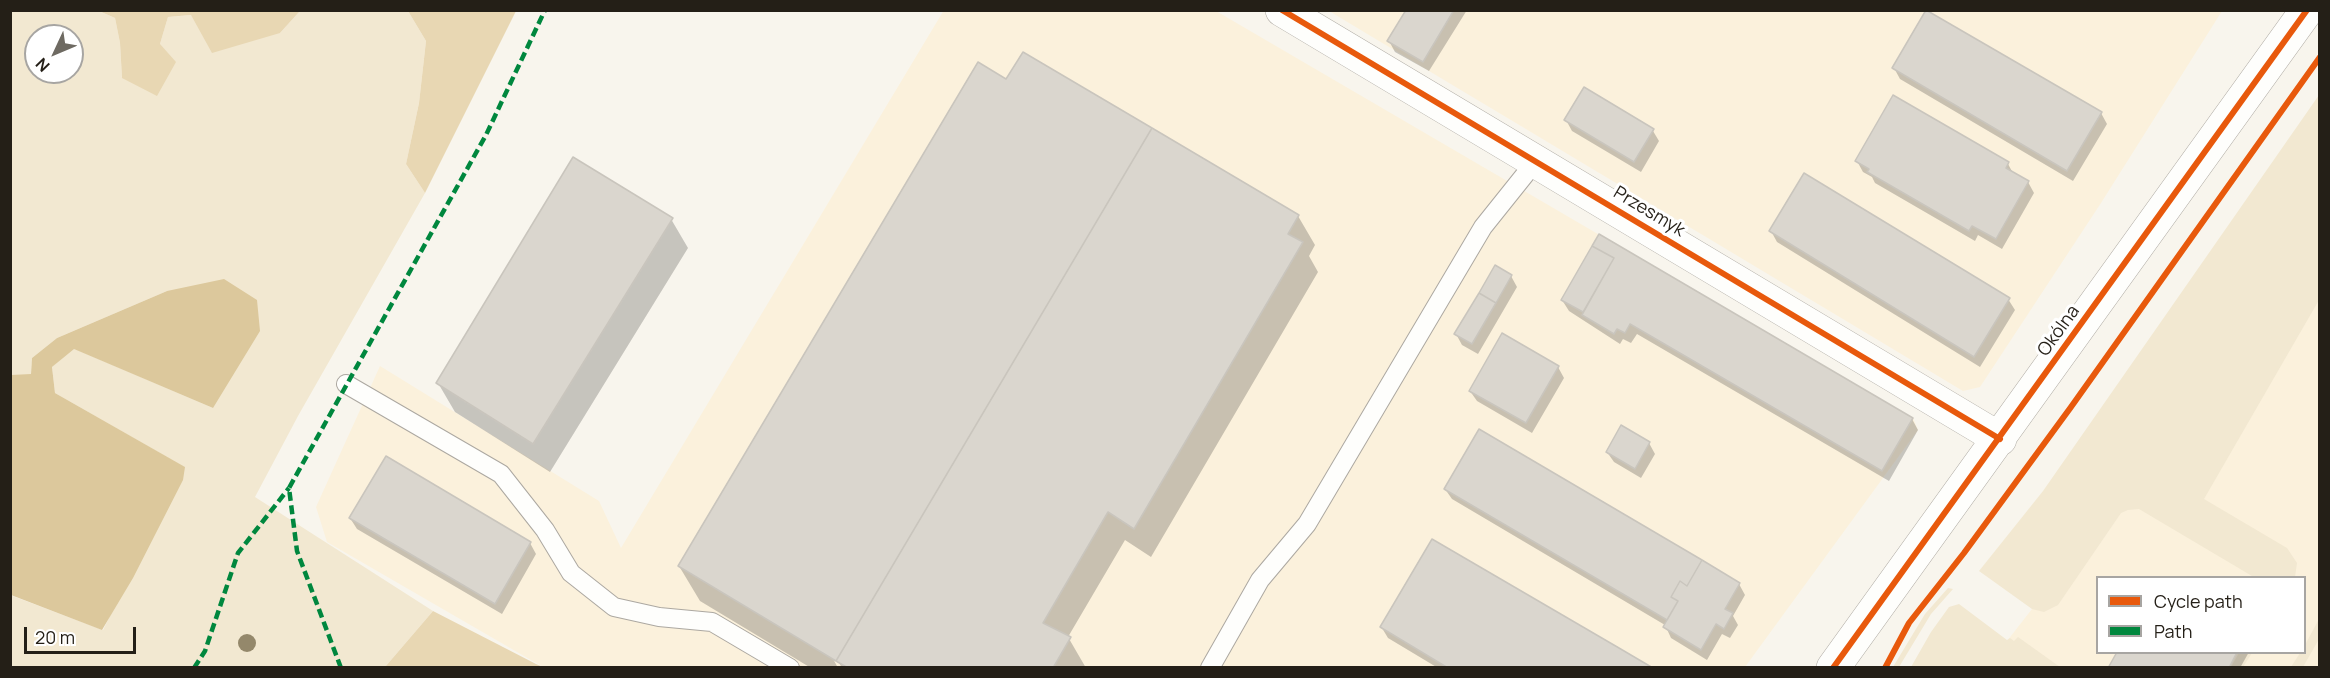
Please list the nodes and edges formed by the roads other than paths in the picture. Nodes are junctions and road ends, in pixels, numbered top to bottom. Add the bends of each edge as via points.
1 (1282, 10) edge
2 (2307, 10) edge
3 (1535, 162) junction
4 (346, 384) dead end
5 (2000, 439) junction
6 (790, 668) edge
7 (1210, 668) edge
8 (1833, 668) edge

1 - 3 street, Przesmyk
2 - 5 street, Okólna
3 - 5 street, Przesmyk
3 - 7 lane via 1483,227 1308,524 1260,580
4 - 6 lane via 501,474 545,530 572,573 614,607 659,617 712,622
5 - 8 street, Okólna

